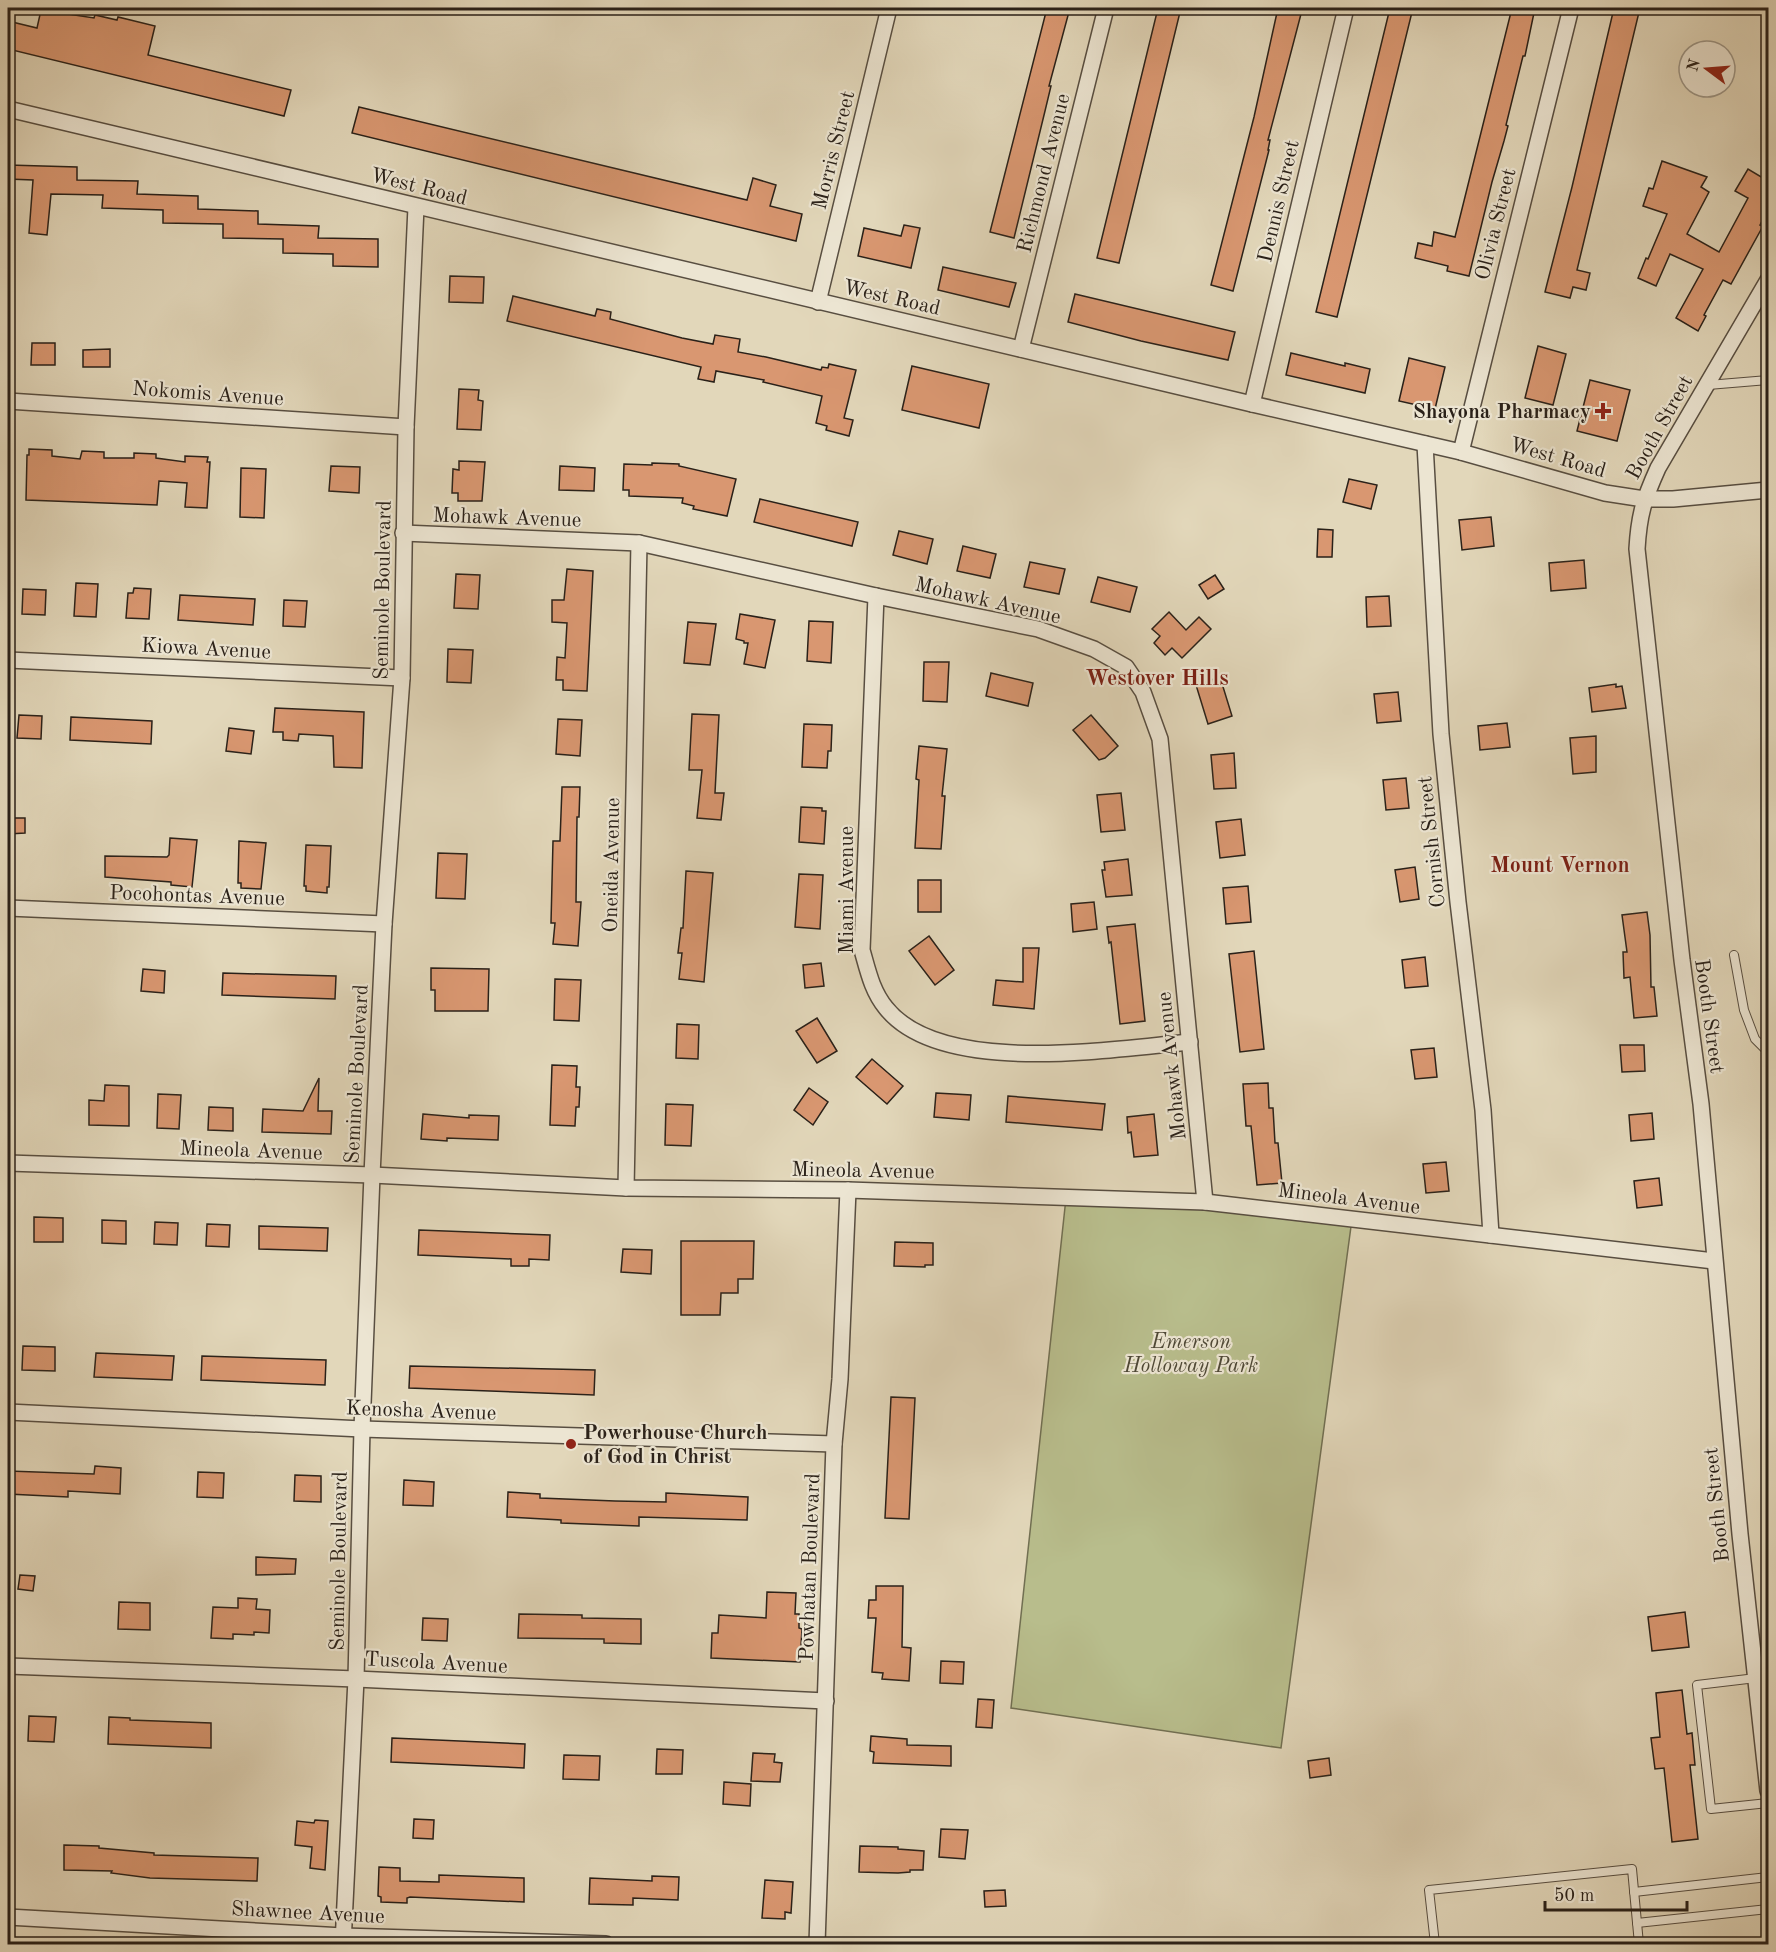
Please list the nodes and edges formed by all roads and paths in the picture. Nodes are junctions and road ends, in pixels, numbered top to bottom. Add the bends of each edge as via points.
1 (889, 8) edge
2 (1106, 8) edge
3 (1346, 8) edge
4 (1571, 8) edge
5 (8, 109) edge
6 (416, 207) junction
7 (1768, 280) edge
8 (818, 302) junction
9 (1021, 349) junction
10 (1768, 380) edge
11 (1706, 386) junction
12 (8, 402) edge
13 (1252, 404) junction
14 (406, 427) junction
15 (1425, 444) junction
16 (1461, 452) junction
17 (1768, 490) edge
18 (1644, 499) junction
19 (403, 534) junction
20 (639, 543) junction
21 (876, 597) junction
22 (8, 660) edge
23 (402, 678) junction
24 (8, 908) edge
25 (384, 924) junction
26 (1734, 955) dead end
27 (1190, 1042) junction
28 (1768, 1052) edge
29 (8, 1163) edge
30 (372, 1175) junction
31 (626, 1188) junction
32 (848, 1190) junction
33 (1205, 1202) junction
34 (1491, 1235) junction
35 (1714, 1261) junction
36 (8, 1412) edge
37 (362, 1429) junction
38 (834, 1444) junction
39 (8, 1666) edge
40 (1756, 1678) junction
41 (356, 1679) junction
42 (826, 1701) junction
43 (1768, 1791) edge
44 (1768, 1803) edge
45 (1768, 1877) edge
46 (1634, 1892) junction
47 (1768, 1909) edge
48 (8, 1917) edge
49 (1637, 1923) junction
50 (343, 1940) edge
51 (606, 1944) edge
52 (817, 1944) edge
53 (1435, 1944) edge
54 (1639, 1944) edge

1 - 8 street, Morris Street
2 - 9 street, Richmond Avenue
3 - 13 street, Dennis Street
4 - 16 street, Olivia Street
5 - 6 street, West Road
6 - 8 street, West Road
6 - 14 street, Seminole Boulevard
7 - 11 street, Booth Street
8 - 9 street, West Road
9 - 13 street, West Road
10 - 11 lane
11 - 18 street, Booth Street
12 - 14 street, Nokomis Avenue
13 - 15 street, West Road
14 - 19 street, Seminole Boulevard
15 - 16 street, West Road
15 - 34 street, Cornish Street via 1442,734 1483,1110
16 - 18 street, West Road via 1605,493
17 - 18 street, West Road
18 - 35 street, Booth Street via 1637,549 1701,1104
19 - 20 street, Mohawk Avenue
19 - 23 street, Seminole Boulevard
20 - 21 street, Mohawk Avenue
20 - 31 street, Oneida Avenue
21 - 27 street, Mohawk Avenue via 1038,629 1094,649 1126,667 1143,692 1160,739
21 - 27 street, Miami Avenue via 862,950 873,988 887,1010 930,1039 996,1051 1046,1055
22 - 23 street, Kiowa Avenue
23 - 25 street, Seminole Boulevard
24 - 25 street, Pocohontas Avenue
25 - 30 street, Seminole Boulevard
26 - 28 lane via 1744,1010 1755,1039
27 - 33 street, Mohawk Avenue
29 - 30 street, Mineola Avenue
30 - 31 street, Mineola Avenue
30 - 37 street, Seminole Boulevard
31 - 32 street, Mineola Avenue
32 - 33 street, Mineola Avenue
32 - 38 street, Powhatan Boulevard
33 - 34 street, Mineola Avenue
34 - 35 street, Mineola Avenue
35 - 40 street, Booth Street
36 - 37 street, Kenosha Avenue
37 - 38 street, Kenosha Avenue
37 - 41 street, Seminole Boulevard
38 - 42 street, Powhatan Boulevard
39 - 41 street, Tuscola Avenue
40 - 43 street, Booth Street
40 - 44 lane via 1697,1685 1711,1809
41 - 42 street, Tuscola Avenue
41 - 50 street, Seminole Boulevard
42 - 52 street, Powhatan Boulevard
45 - 46 lane
46 - 49 lane
46 - 53 lane via 1632,1869 1429,1890
47 - 49 lane
48 - 50 street, Shawnee Avenue
49 - 54 lane
50 - 51 street, Shawnee Avenue

